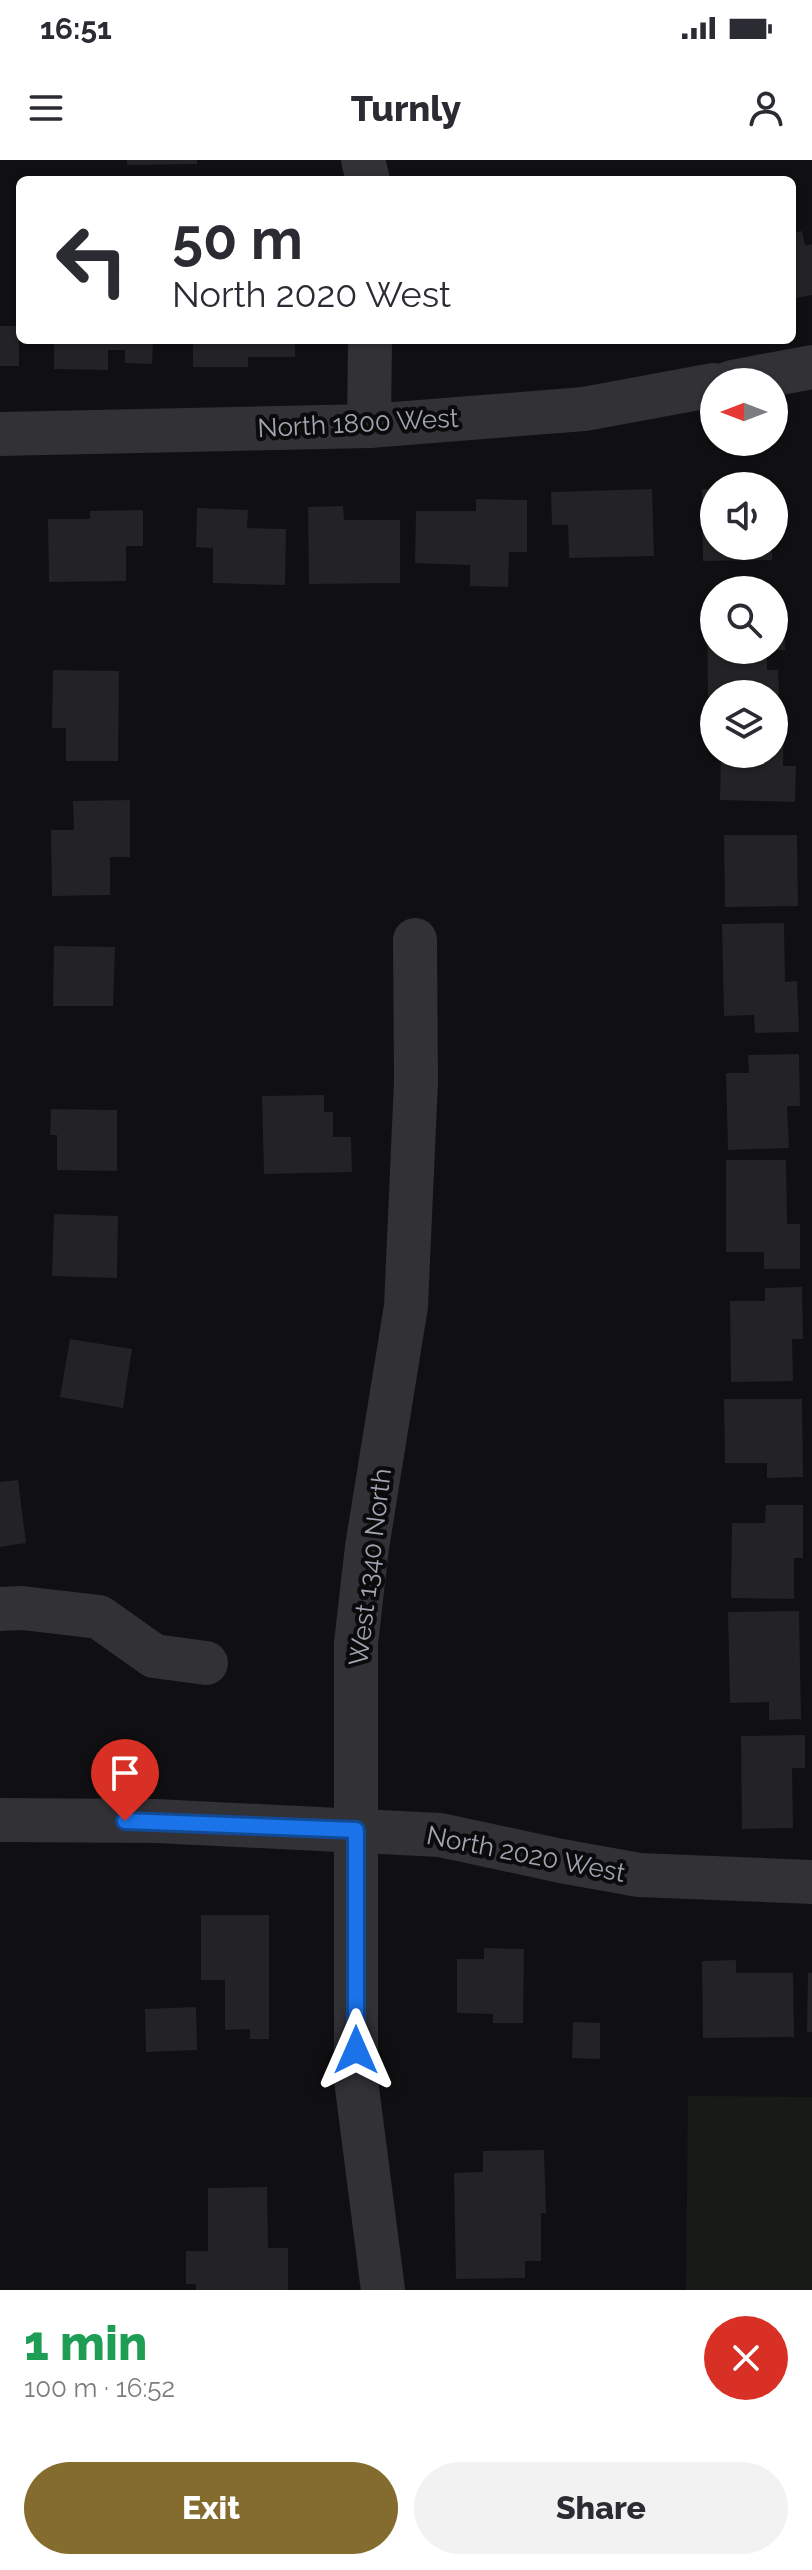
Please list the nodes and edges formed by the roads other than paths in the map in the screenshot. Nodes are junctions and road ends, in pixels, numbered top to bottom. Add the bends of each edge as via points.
1 (370, 344) edge
2 (811, 371) edge
3 (788, 374) edge
4 (700, 388) edge
5 (369, 426) junction
6 (0, 434) edge
7 (415, 940) dead end
8 (0, 1609) edge
9 (206, 1663) dead end
10 (0, 1820) edge
11 (356, 1830) junction
12 (812, 1882) edge
13 (383, 2290) edge

1 - 5 street
2 - 3 street
4 - 5 street, North 1800 West via 584,409
5 - 6 street, North 1800 West
7 - 11 street, West 1340 North via 416,1081 406,1306 356,1643
8 - 9 street via 99,1617 154,1656
10 - 11 street, North 2020 West
11 - 12 street, North 2020 West via 440,1835 639,1875
11 - 13 street, West 1340 North via 356,2080

